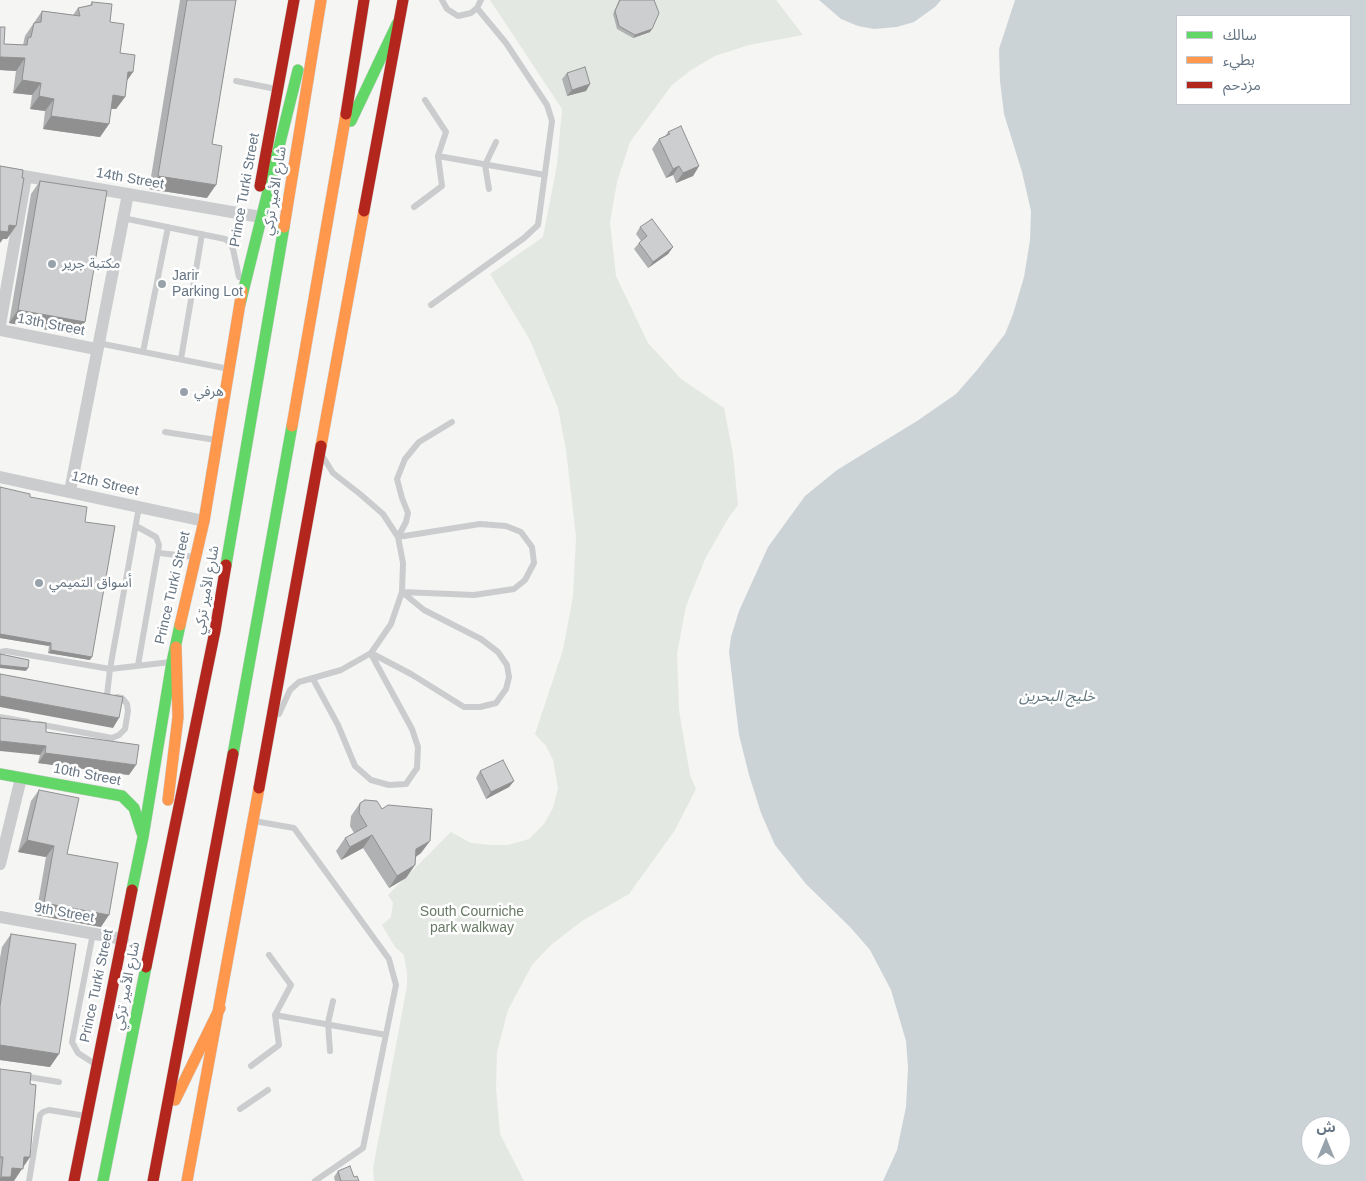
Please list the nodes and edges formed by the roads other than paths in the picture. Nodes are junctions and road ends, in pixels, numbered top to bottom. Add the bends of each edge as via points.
1 (294, 0) edge
2 (315, 0) edge
3 (321, 0) edge
4 (364, 0) edge
5 (403, 0) edge
6 (442, 0) edge
7 (481, 0) edge
8 (477, 8) junction
9 (397, 24) junction
10 (236, 82) dead end
11 (278, 90) junction
12 (425, 100) dead end
13 (342, 141) junction
14 (496, 142) dead end
15 (438, 156) junction
16 (485, 164) junction
17 (0, 172) edge
18 (545, 175) junction
19 (26, 177) junction
20 (489, 189) dead end
21 (128, 194) junction
22 (414, 207) dead end
23 (255, 216) junction
24 (123, 218) junction
25 (168, 227) junction
26 (202, 234) junction
27 (241, 298) junction
28 (431, 305) dead end
29 (0, 325) edge
30 (0, 330) edge
31 (97, 346) junction
32 (143, 352) junction
33 (180, 359) junction
34 (229, 369) junction
35 (452, 422) dead end
36 (165, 432) dead end
37 (217, 440) junction
38 (320, 451) junction
39 (0, 477) edge
40 (70, 491) junction
41 (139, 507) junction
42 (204, 521) junction
43 (136, 526) junction
44 (398, 537) junction
45 (159, 553) junction
46 (196, 557) junction
47 (402, 592) junction
48 (176, 647) junction
49 (0, 652) edge
50 (371, 653) junction
51 (172, 662) junction
52 (138, 665) junction
53 (110, 669) junction
54 (313, 678) junction
55 (97, 694) edge
56 (107, 695) junction
57 (0, 716) edge
58 (269, 738) junction
59 (0, 774) edge
60 (21, 778) junction
61 (253, 820) junction
62 (144, 836) junction
63 (0, 864) edge
64 (0, 917) edge
65 (93, 933) junction
66 (153, 933) junction
67 (123, 939) junction
68 (269, 955) dead end
69 (333, 1000) dead end
70 (220, 1008) junction
71 (275, 1015) junction
72 (328, 1023) junction
73 (386, 1034) junction
74 (330, 1051) dead end
75 (96, 1065) junction
76 (250, 1066) dead end
77 (20, 1076) edge
78 (59, 1082) dead end
79 (268, 1090) dead end
80 (240, 1109) dead end
81 (87, 1116) junction
82 (163, 1124) junction
83 (29, 1181) edge
84 (74, 1181) edge
85 (104, 1181) edge
86 (153, 1181) edge
87 (187, 1181) edge
88 (315, 1181) edge

1 - 11 main road, Prince Turki Street
2 - 27 main road
3 - 66 main road, شارع الأمير تركي via 216,631
4 - 13 main road
5 - 9 main road
6 - 8 lane via 446,9 458,16 471,14
7 - 8 lane
8 - 18 lane via 503,38 547,105 552,121
9 - 13 main road
9 - 38 main road
10 - 11 lane
11 - 23 main road, Prince Turki Street
12 - 15 lane via 446,132
13 - 82 main road via 260,608
14 - 16 lane
15 - 16 lane
15 - 22 lane via 442,186
16 - 18 lane
16 - 20 lane
17 - 19 street, 14th Street
18 - 28 lane via 538,225
19 - 21 street, 14th Street
19 - 29 street
21 - 23 street, 14th Street
21 - 24 street
23 - 27 main road, Prince Turki Street
24 - 25 lane
24 - 31 street
25 - 26 lane
25 - 32 lane
26 - 27 lane via 224,239 234,249
26 - 33 lane
27 - 34 main road, Prince Turki Street
30 - 31 street, 13th Street
31 - 32 lane
31 - 40 street
32 - 33 lane
33 - 34 lane
34 - 37 main road, Prince Turki Street
35 - 44 lane via 419,442 405,459 397,479 408,513
36 - 37 lane
37 - 42 main road, Prince Turki Street
38 - 44 lane via 333,473 383,514
38 - 58 main road
39 - 40 street, 12th Street
40 - 41 street, 12th Street
41 - 42 street, 12th Street
41 - 43 lane
42 - 46 main road, Prince Turki Street
43 - 45 lane via 156,537
43 - 53 lane
44 - 47 lane via 403,563
44 - 47 lane via 480,524 506,526 521,532 532,547 534,563 525,580 514,589 474,595
45 - 46 lane
45 - 52 lane
46 - 48 main road, Prince Turki Street
47 - 50 lane via 391,624
47 - 50 lane via 424,610 481,639 498,652 507,665 509,678 506,689 496,703 464,706
48 - 51 main road, Prince Turki Street
48 - 66 main road via 178,717
49 - 53 lane
50 - 54 lane via 341,670
50 - 54 lane via 412,729 418,747 417,768 406,784 389,785 371,780 355,766
51 - 52 lane
51 - 62 main road, Prince Turki Street
52 - 53 lane
53 - 56 lane
54 - 58 lane via 299,682 290,690
55 - 56 lane
56 - 57 lane via 122,698 128,711 125,729 112,738
58 - 61 main road
59 - 60 main road, 10th Street
60 - 62 main road, 10th Street via 122,796 134,808
60 - 63 street
61 - 70 main road
61 - 73 lane via 294,828 389,959 396,986
62 - 67 main road, Prince Turki Street
64 - 65 street, 9th Street
65 - 67 street, 9th Street
65 - 75 lane via 72,1042 78,1053
66 - 85 main road, شارع الأمير تركي
67 - 75 main road, Prince Turki Street
68 - 71 lane via 291,985
69 - 72 lane
70 - 82 main road
70 - 87 main road
71 - 72 lane
71 - 76 lane via 279,1045
72 - 73 lane
72 - 74 lane
73 - 88 lane via 363,1148
75 - 81 main road, Prince Turki Street
77 - 78 lane
79 - 80 lane
81 - 83 lane via 49,1110 43,1112
81 - 84 main road, Prince Turki Street
82 - 86 main road

